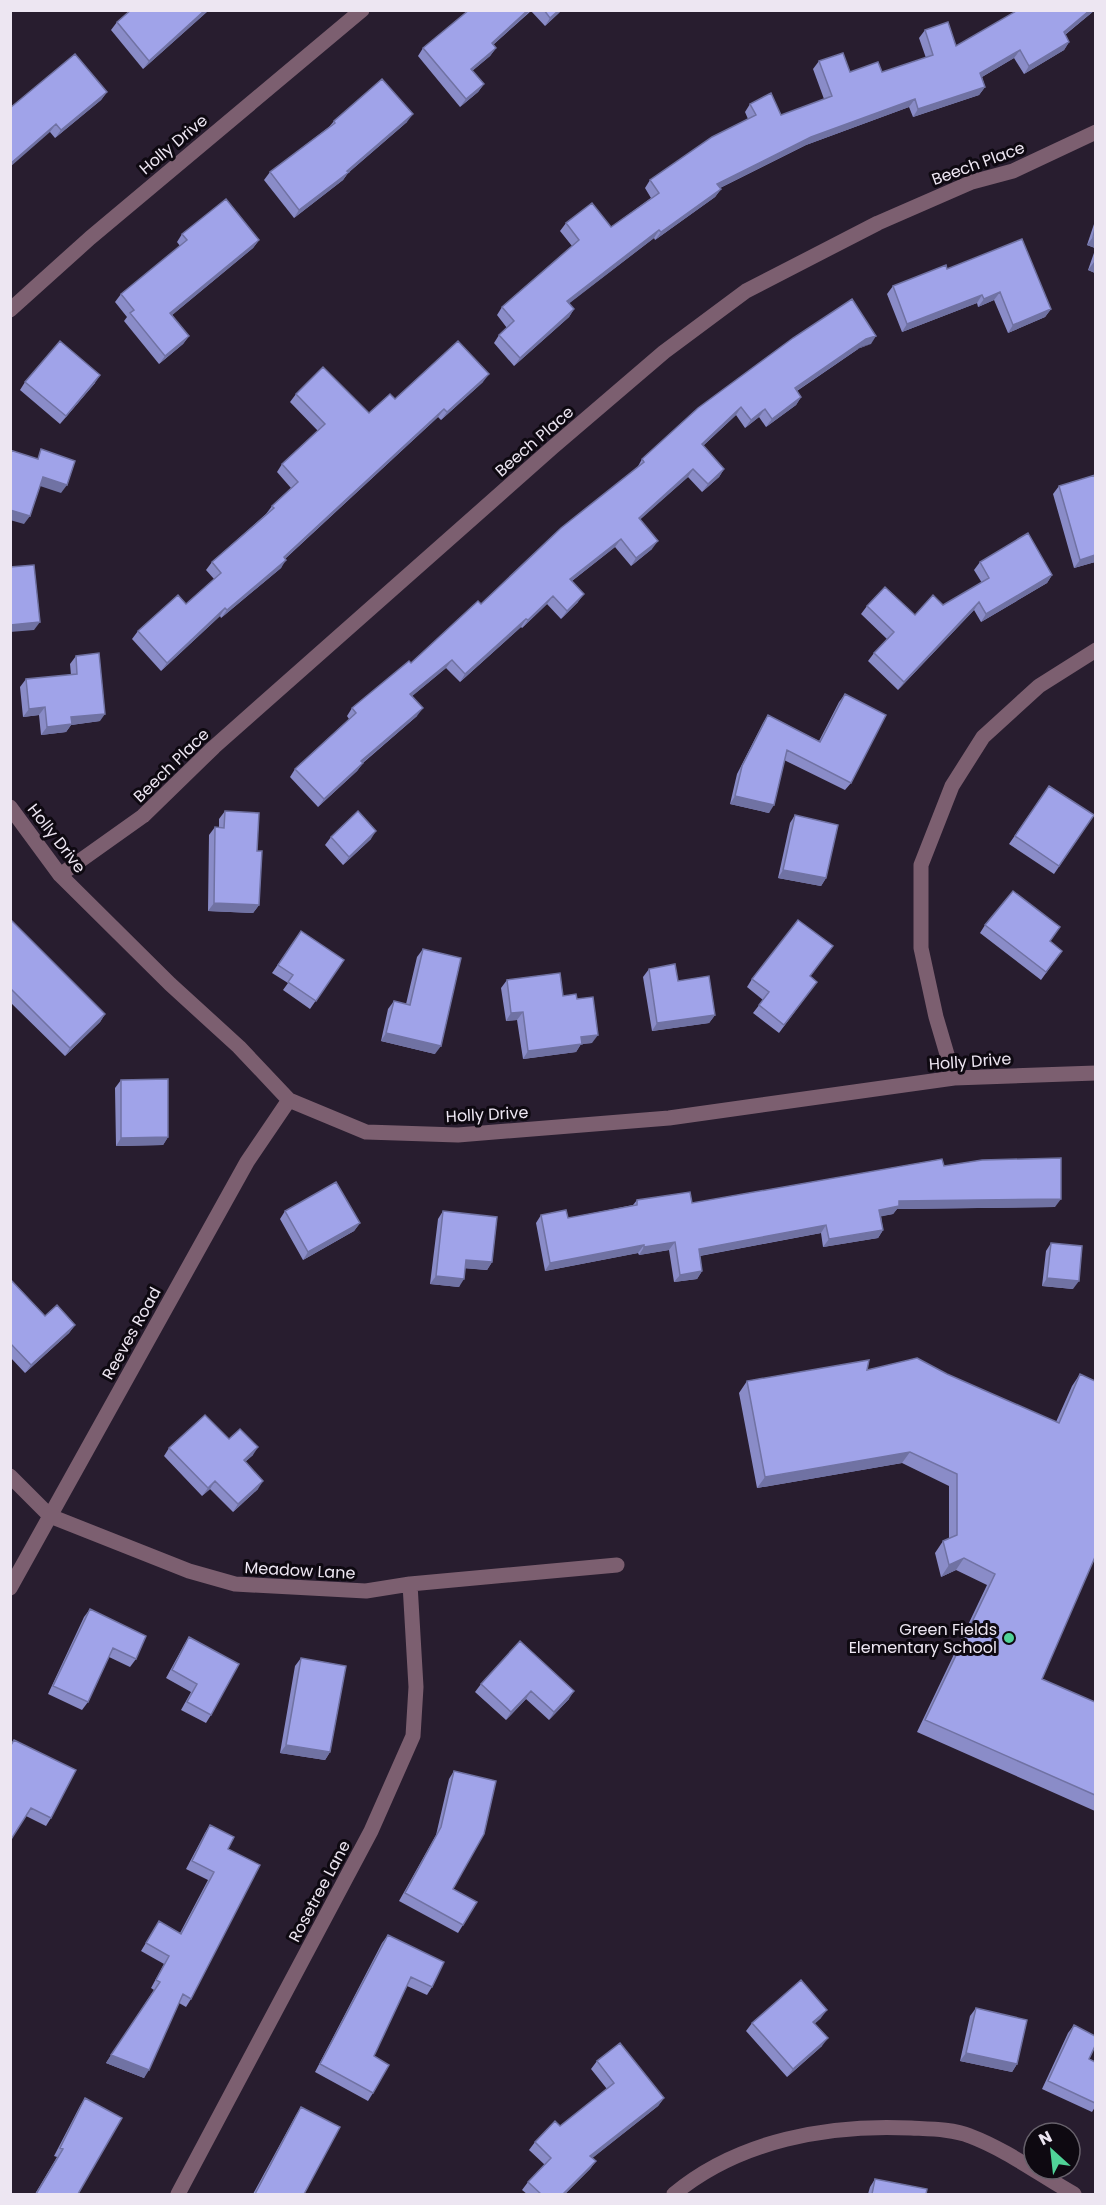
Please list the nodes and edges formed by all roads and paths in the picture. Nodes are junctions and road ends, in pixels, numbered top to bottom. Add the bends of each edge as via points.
1 (362, 10) edge
2 (1095, 132) edge
3 (10, 310) edge
4 (1095, 651) edge
5 (10, 807) edge
6 (60, 874) junction
7 (1095, 1073) edge
8 (954, 1078) junction
9 (289, 1100) junction
10 (10, 1476) edge
11 (50, 1516) junction
12 (616, 1565) dead end
13 (410, 1584) junction
14 (10, 1588) edge
15 (178, 2194) edge
16 (674, 2194) edge
17 (1074, 2194) edge

1 - 3 street, Holly Drive
2 - 6 street, Beech Place via 1013,171 972,182 878,223 746,291 664,352 553,447 214,747 143,816
4 - 8 street via 1039,686 983,737 952,786 921,865 921,948
5 - 6 street, Holly Drive
6 - 9 street, Holly Drive
7 - 8 street, Holly Drive
8 - 9 street, Holly Drive via 669,1118 458,1135 366,1132
9 - 11 street, Reeves Road via 247,1162
10 - 11 street, Meadow Lane
11 - 13 street, Meadow Lane via 189,1571 235,1584 366,1591
11 - 14 street, Reeves Road
12 - 13 street, Meadow Lane
13 - 15 street, Rosetree Lane via 416,1686 413,1736 371,1831
16 - 17 street via 717,2167 787,2138 838,2128 888,2127 969,2135

